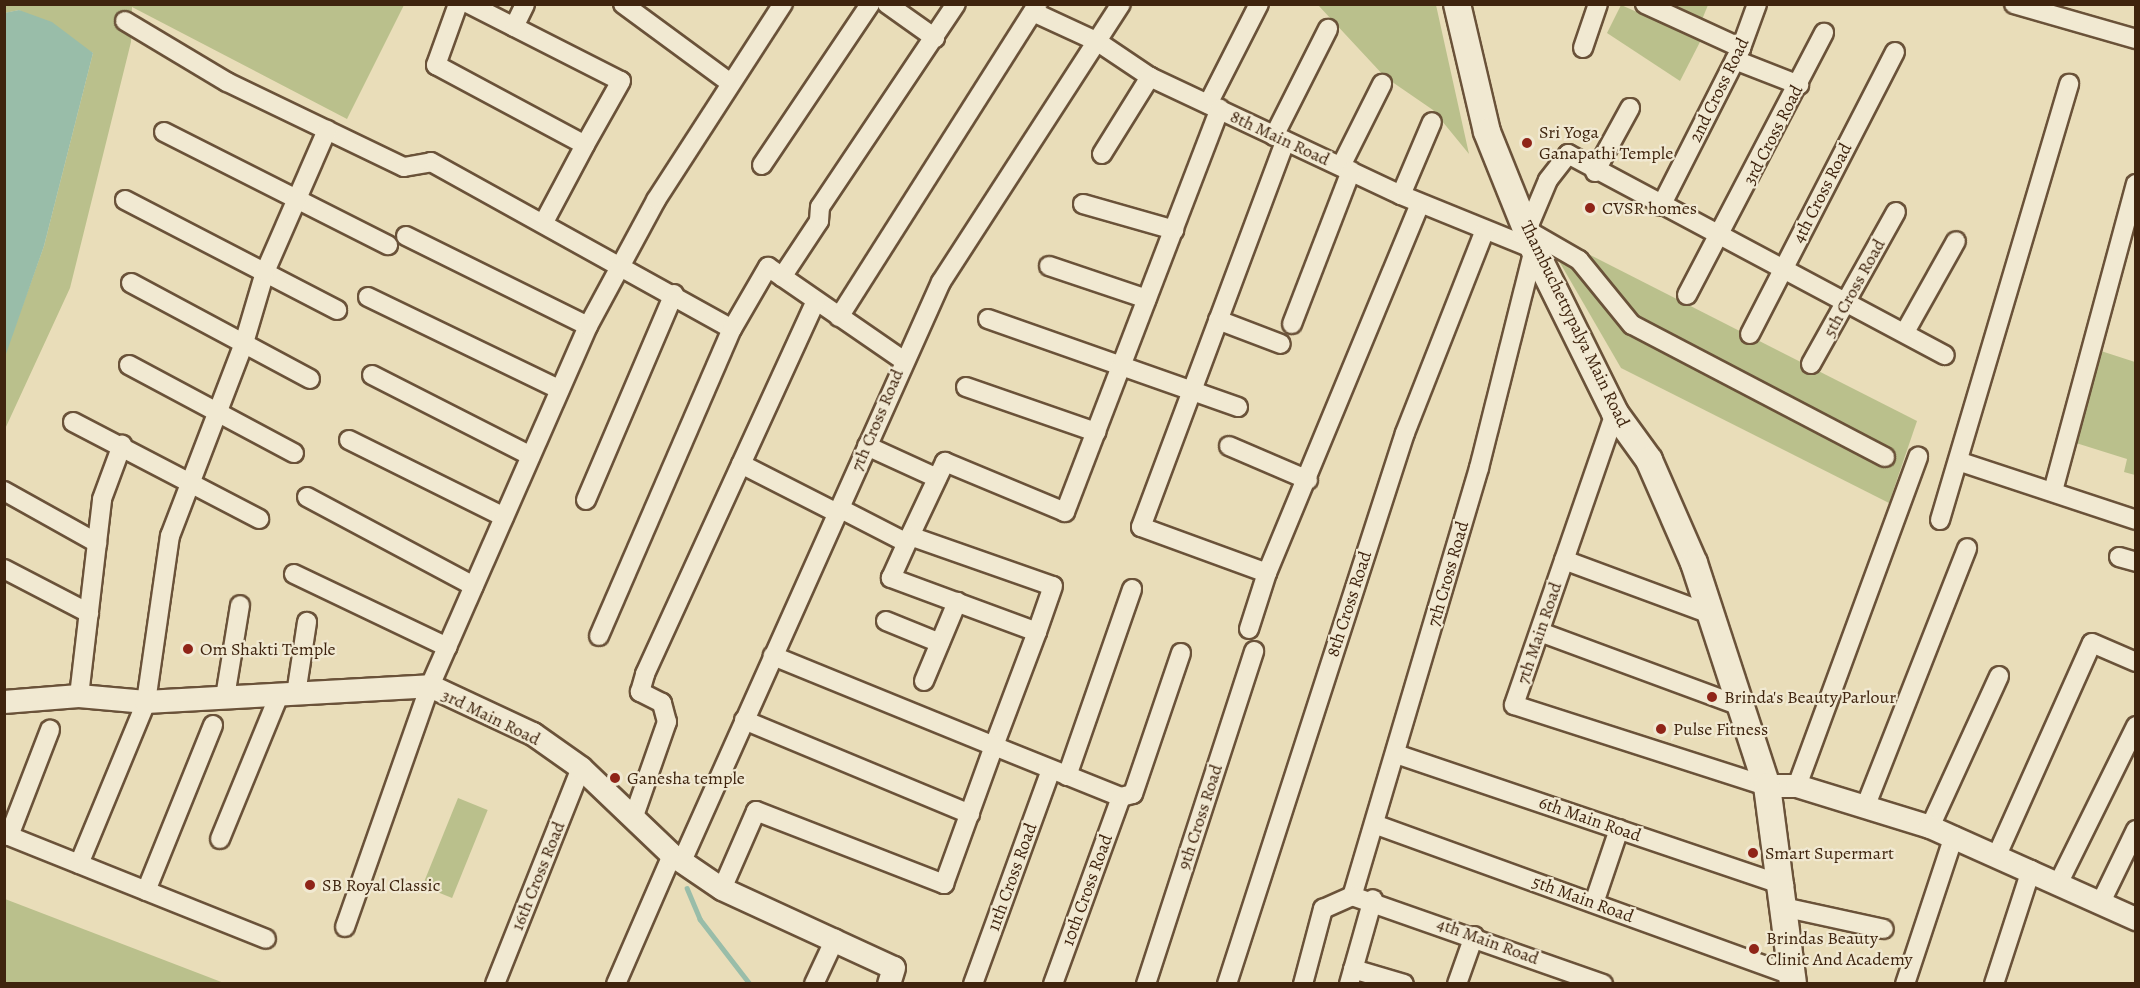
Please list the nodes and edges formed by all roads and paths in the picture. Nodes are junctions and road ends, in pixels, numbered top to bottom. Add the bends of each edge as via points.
1 (458, 4) edge
2 (469, 4) edge
3 (525, 4) edge
4 (623, 4) edge
5 (783, 4) edge
6 (870, 4) edge
7 (887, 4) edge
8 (956, 4) edge
9 (1121, 4) edge
10 (1259, 4) edge
11 (1457, 4) edge
12 (1598, 4) edge
13 (1645, 4) edge
14 (1757, 4) edge
15 (2014, 4) edge
16 (1036, 8) edge
17 (125, 21) dead end
18 (514, 27) junction
19 (1328, 29) dead end
20 (1824, 33) dead end
21 (935, 38) junction
22 (2136, 39) edge
23 (1098, 42) junction
24 (1583, 48) dead end
25 (1895, 52) dead end
26 (1738, 54) junction
27 (1150, 77) junction
28 (729, 82) junction
29 (1382, 84) dead end
30 (2069, 84) dead end
31 (1799, 85) junction
32 (1214, 106) junction
33 (1630, 108) dead end
34 (1432, 122) dead end
35 (327, 130) junction
36 (164, 132) dead end
37 (1279, 138) junction
38 (585, 145) junction
39 (1102, 154) dead end
40 (762, 165) dead end
41 (1346, 169) junction
42 (1595, 172) junction
43 (1548, 180) junction
44 (2136, 184) edge
45 (1513, 194) junction
46 (1401, 195) junction
47 (125, 200) dead end
48 (294, 201) junction
49 (1420, 202) junction
50 (1083, 204) dead end
51 (1661, 206) junction
52 (1896, 212) dead end
53 (2132, 213) edge
54 (544, 222) junction
55 (1485, 230) junction
56 (1174, 231) junction
57 (406, 236) dead end
58 (1720, 236) junction
59 (1531, 239) junction
60 (1956, 241) dead end
61 (388, 245) dead end
62 (620, 265) junction
63 (1049, 266) dead end
64 (1783, 269) junction
65 (266, 272) junction
66 (782, 277) junction
67 (131, 283) dead end
68 (674, 294) junction
69 (1687, 296) dead end
70 (368, 297) dead end
71 (1148, 299) junction
72 (1846, 301) junction
73 (814, 302) junction
74 (337, 310) dead end
75 (839, 317) junction
76 (988, 319) dead end
77 (1218, 320) junction
78 (1292, 324) dead end
79 (588, 326) junction
80 (732, 329) junction
81 (1905, 332) junction
82 (1750, 334) dead end
83 (244, 343) junction
84 (1281, 344) dead end
85 (1945, 355) dead end
86 (903, 360) junction
87 (1811, 364) dead end
88 (129, 365) dead end
89 (1120, 368) junction
90 (372, 375) dead end
91 (310, 379) dead end
92 (966, 387) dead end
93 (560, 390) junction
94 (1192, 390) junction
95 (1238, 407) dead end
96 (215, 411) junction
97 (1615, 413) junction
98 (74, 422) dead end
99 (1096, 432) junction
100 (349, 440) dead end
101 (122, 446) junction
102 (867, 446) junction
103 (1229, 446) dead end
104 (294, 453) dead end
105 (531, 456) junction
106 (1885, 457) dead end
107 (1918, 457) dead end
108 (1961, 462) junction
109 (741, 464) junction
110 (937, 478) junction
111 (1308, 480) junction
112 (190, 483) junction
113 (2053, 490) junction
114 (4, 491) edge
115 (307, 497) dead end
116 (586, 500) dead end
117 (838, 511) junction
118 (504, 518) junction
119 (259, 519) dead end
120 (1940, 520) dead end
121 (2136, 520) edge
122 (909, 540) junction
123 (97, 543) junction
124 (1967, 548) dead end
125 (1564, 560) junction
126 (4, 569) edge
127 (1267, 573) junction
128 (294, 574) dead end
129 (474, 586) junction
130 (1132, 589) dead end
131 (957, 602) junction
132 (240, 605) dead end
133 (88, 613) junction
134 (1710, 614) junction
135 (886, 621) dead end
136 (307, 622) dead end
137 (1249, 629) dead end
138 (1037, 632) junction
139 (1540, 632) junction
140 (599, 636) dead end
141 (940, 643) junction
142 (447, 647) junction
143 (1254, 651) dead end
144 (1181, 653) dead end
145 (774, 656) junction
146 (2136, 662) edge
147 (1999, 676) dead end
148 (924, 681) dead end
149 (430, 686) junction
150 (288, 694) junction
151 (79, 696) junction
152 (225, 697) junction
153 (4, 702) edge
154 (146, 702) junction
155 (1740, 706) junction
156 (744, 720) junction
157 (213, 725) dead end
158 (2136, 726) edge
159 (50, 730) dead end
160 (994, 746) junction
161 (1396, 754) junction
162 (581, 768) junction
163 (1059, 773) junction
164 (1767, 786) junction
165 (1797, 786) junction
166 (1121, 797) junction
167 (1866, 805) junction
168 (970, 814) junction
169 (634, 816) junction
170 (1374, 824) junction
171 (1930, 827) junction
172 (1618, 829) junction
173 (2136, 830) edge
174 (7, 835) edge
175 (1954, 836) junction
176 (220, 839) dead end
177 (1997, 855) junction
178 (677, 858) junction
179 (79, 864) junction
180 (2031, 870) junction
181 (2059, 882) junction
182 (723, 889) junction
183 (146, 891) junction
184 (1352, 896) junction
185 (1784, 896) junction
186 (1373, 899) junction
187 (2101, 902) junction
188 (1594, 903) junction
189 (2136, 919) edge
190 (345, 927) dead end
191 (1884, 929) dead end
192 (1474, 936) junction
193 (266, 939) dead end
194 (835, 939) junction
195 (1351, 976) edge
196 (1793, 979) edge
197 (495, 984) edge
198 (616, 984) edge
199 (814, 984) edge
200 (889, 984) edge
201 (973, 984) edge
202 (1053, 984) edge
203 (1146, 984) edge
204 (1227, 984) edge
205 (1303, 984) edge
206 (1404, 984) edge
207 (1457, 984) edge
208 (1603, 984) edge
209 (1905, 984) edge
210 (1994, 984) edge

1 - 38 street via 436,65
2 - 18 street
3 - 18 street
4 - 28 street
5 - 28 street
6 - 40 street
7 - 21 street
8 - 21 street
9 - 23 street, 7th Cross Road
10 - 32 street
11 - 45 main road, Thambuchettypalya Main Road via 1487,132
12 - 24 street
13 - 26 street
14 - 26 street, 2nd Cross Road
15 - 22 street
16 - 23 street, 8th Main Road
16 - 75 street
17 - 35 street via 227,82
18 - 38 street via 621,81
19 - 37 street
20 - 31 street, 3rd Cross Road
21 - 66 street via 820,207 819,220
23 - 27 street, 8th Main Road
23 - 86 street, 7th Cross Road via 941,282
25 - 64 street, 4th Cross Road
26 - 31 street
26 - 51 street, 2nd Cross Road
27 - 32 street, 8th Main Road
27 - 39 street
28 - 62 street
29 - 41 street
30 - 108 street
31 - 58 street, 3rd Cross Road
32 - 37 street, 8th Main Road
32 - 56 street
33 - 42 street
34 - 46 street
35 - 48 street
35 - 54 street via 404,167 431,162
36 - 48 street
37 - 41 street, 8th Main Road
37 - 77 street
38 - 54 street
41 - 46 street, 8th Main Road
41 - 78 street
42 - 43 street, 7th Cross Road via 1568,154
42 - 51 street
43 - 45 street
43 - 59 street, 7th Cross Road
44 - 53 street
45 - 59 main road, Thambuchettypalya Main Road
46 - 49 street, 8th Main Road
47 - 65 street
48 - 61 street
48 - 65 street
49 - 55 street, 8th Main Road
49 - 111 street
50 - 56 street
51 - 58 street
52 - 72 street, 5th Cross Road
53 - 113 street
54 - 62 street
55 - 59 street, 8th Main Road
55 - 204 street, 8th Cross Road via 1406,433
56 - 71 street
57 - 79 street
58 - 64 street
58 - 69 street, 3rd Cross Road
59 - 97 main road, Thambuchettypalya Main Road
59 - 106 street, 8th Main Road via 1579,260 1632,325 1657,342
59 - 161 street, 7th Cross Road
60 - 81 street
62 - 68 street
62 - 79 street
63 - 71 street
64 - 72 street
64 - 82 street, 4th Cross Road
65 - 74 street
65 - 83 street
66 - 73 street
66 - 80 street via 768,267
67 - 83 street
68 - 80 street
68 - 116 street
70 - 93 street
71 - 89 street
72 - 81 street
72 - 87 street, 5th Cross Road
73 - 75 street
73 - 109 street
75 - 86 street
76 - 89 street
77 - 84 street
77 - 94 street
79 - 93 street
80 - 140 street
81 - 85 street
83 - 91 street
83 - 96 street
86 - 102 street, 7th Cross Road
88 - 96 street
89 - 94 street
89 - 99 street
90 - 105 street
92 - 99 street
93 - 105 street
94 - 95 street
94 - 127 street via 1141,527
96 - 104 street
96 - 112 street
97 - 125 street, 7th Main Road
97 - 134 main road, Thambuchettypalya Main Road via 1649,460
98 - 101 street
99 - 110 street via 1065,512 945,462
100 - 118 street
101 - 112 street
101 - 123 street via 102,499
102 - 110 street
102 - 117 street, 7th Cross Road
103 - 111 street
105 - 118 street
107 - 165 street
108 - 113 street
108 - 120 street
109 - 117 street
109 - 169 street via 645,674 640,692 662,703 667,722
110 - 122 street
111 - 127 street
112 - 119 street
112 - 154 street via 170,536
113 - 121 street
114 - 123 street
115 - 129 street
117 - 122 street
117 - 145 street, 7th Cross Road
118 - 129 street
122 - 131 street via 891,578
122 - 138 street via 1053,586
123 - 133 street
124 - 167 street
125 - 134 street
125 - 139 street, 7th Main Road
126 - 133 street
127 - 137 street
128 - 142 street
129 - 142 street
130 - 163 street, 11th Cross Road
131 - 138 street
131 - 141 street
132 - 152 street
133 - 151 street
134 - 155 main road, Thambuchettypalya Main Road
135 - 141 street
136 - 150 street
138 - 160 street
139 - 155 street
139 - 164 street, 7th Main Road via 1514,705
141 - 148 street
142 - 149 street
143 - 203 street, 9th Cross Road
144 - 166 street via 1133,794
145 - 156 street, 7th Cross Road
145 - 160 street
146 - 177 street via 2092,643
147 - 171 street
149 - 150 street, 3rd Main Road
149 - 162 street, 3rd Main Road via 533,735
149 - 190 street
150 - 152 street, 3rd Main Road
150 - 176 street
151 - 153 street, 3rd Main Road
151 - 154 street, 3rd Main Road
152 - 154 street, 3rd Main Road
154 - 179 street
155 - 164 main road, Thambuchettypalya Main Road
156 - 168 street
156 - 178 street, 7th Cross Road
157 - 183 street
158 - 181 street
159 - 174 street
160 - 163 street
160 - 168 street
161 - 170 street, 7th Cross Road
161 - 172 street, 6th Main Road
162 - 169 street, 3rd Main Road
162 - 197 street, 16th Cross Road
163 - 166 street
163 - 201 street, 11th Cross Road
164 - 165 street
164 - 185 main road, Thambuchettypalya Main Road
165 - 167 street
166 - 202 street, 10th Cross Road
167 - 171 street
168 - 182 street via 944,884 756,811
169 - 178 street, 3rd Main Road
170 - 184 street, 7th Cross Road
170 - 188 street, 5th Main Road
171 - 175 street
172 - 185 street, 6th Main Road
172 - 188 street
173 - 187 street
174 - 179 street
175 - 177 street
175 - 209 street
177 - 180 street
178 - 182 street, 3rd Main Road
178 - 198 street, 7th Cross Road
179 - 183 street
180 - 181 street
180 - 210 street
181 - 187 street
182 - 194 street, 3rd Main Road
183 - 193 street
184 - 186 street
184 - 205 street via 1323,909
185 - 191 street, 6th Main Road
185 - 196 main road, Thambuchettypalya Main Road
186 - 192 street, 4th Main Road
186 - 195 street
187 - 189 street
188 - 196 street, 5th Main Road
192 - 207 street
192 - 208 street, 4th Main Road
194 - 199 street
194 - 200 street, 3rd Main Road via 894,968
195 - 206 street

